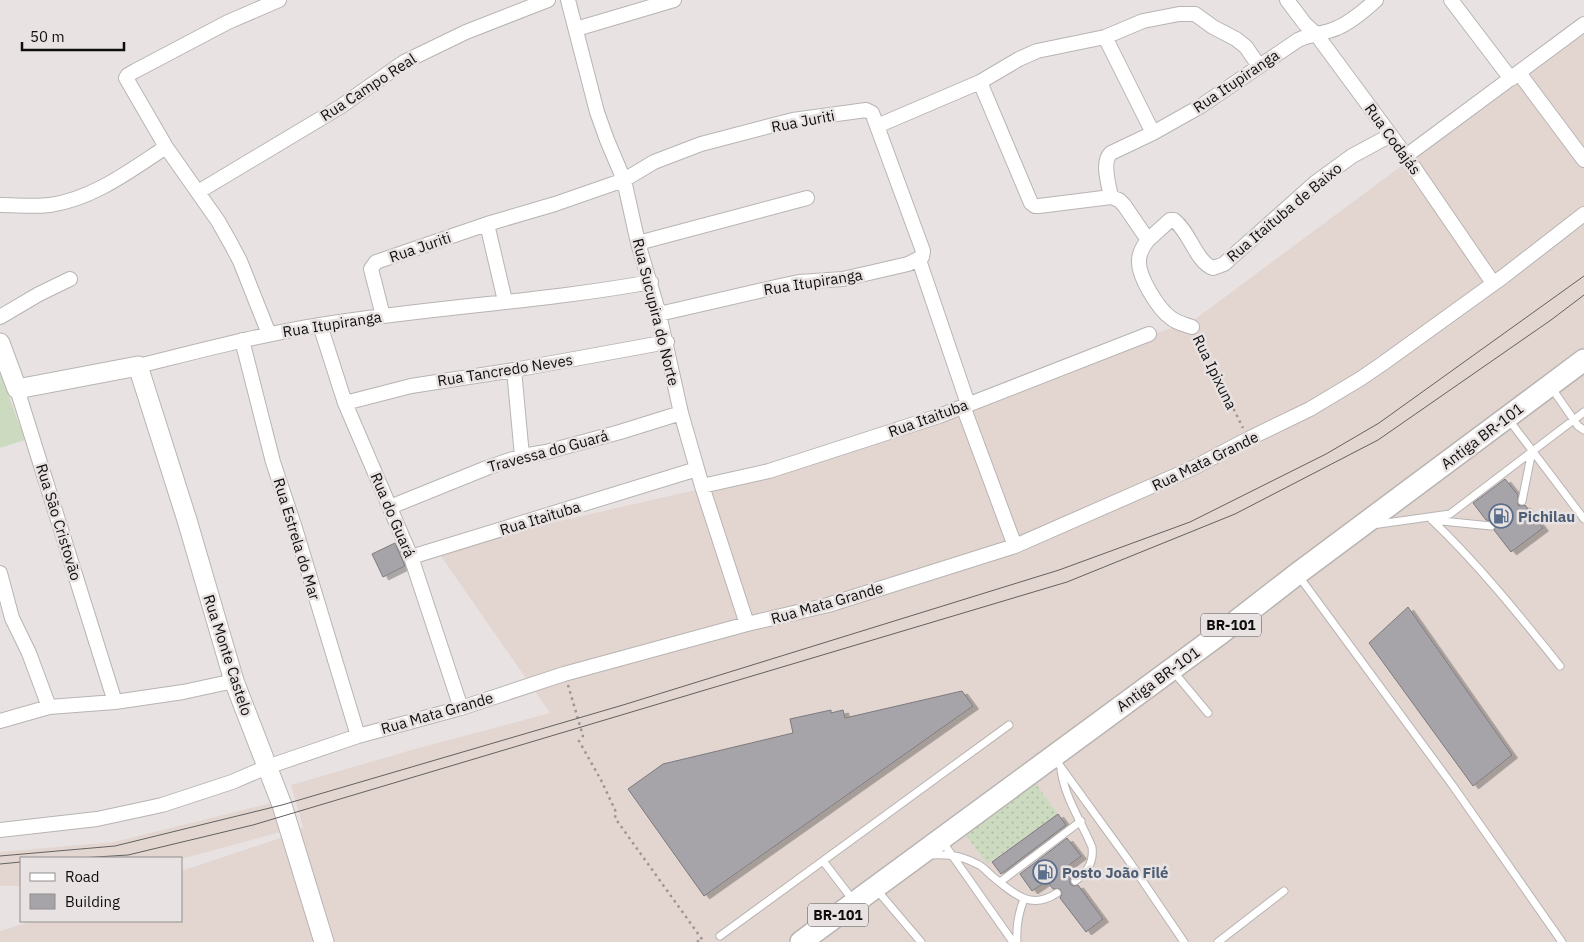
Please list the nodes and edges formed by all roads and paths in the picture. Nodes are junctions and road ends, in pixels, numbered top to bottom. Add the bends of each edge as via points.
1 (278, 0) edge
2 (548, 0) edge
3 (568, 0) edge
4 (674, 0) edge
5 (1287, 0) edge
6 (1376, 0) edge
7 (1451, 0) edge
8 (1584, 24) edge
9 (576, 30) junction
10 (1316, 34) junction
11 (1105, 37) junction
12 (1259, 66) junction
13 (1515, 76) junction
14 (980, 82) junction
15 (877, 126) junction
16 (1153, 133) junction
17 (1391, 135) junction
18 (166, 147) junction
19 (1406, 156) junction
20 (1584, 160) edge
21 (624, 180) junction
22 (198, 192) junction
23 (1111, 197) junction
24 (806, 198) dead end
25 (0, 205) edge
26 (1584, 214) edge
27 (487, 224) junction
28 (1148, 240) junction
29 (638, 243) junction
30 (914, 262) junction
31 (70, 279) dead end
32 (651, 282) junction
33 (1493, 283) junction
34 (505, 301) junction
35 (659, 314) junction
36 (383, 316) junction
37 (0, 317) edge
38 (320, 325) junction
39 (1192, 327) joint
40 (269, 334) junction
41 (1150, 334) dead end
42 (242, 340) junction
43 (667, 342) junction
44 (0, 343) edge
45 (1584, 360) edge
46 (138, 366) junction
47 (514, 370) junction
48 (1550, 386) junction
49 (17, 389) junction
50 (345, 403) junction
51 (965, 405) junction
52 (1584, 412) edge
53 (681, 413) junction
54 (1507, 418) junction
55 (1574, 420) junction
56 (1584, 430) edge
57 (1248, 439) junction
58 (1532, 451) junction
59 (522, 456) junction
60 (697, 469) junction
61 (702, 486) junction
62 (1522, 501) dead end
63 (390, 507) junction
64 (1420, 519) junction
65 (1584, 519) edge
66 (1432, 520) junction
67 (1362, 526) junction
68 (1491, 526) dead end
69 (1015, 546) junction
70 (411, 557) junction
71 (0, 573) edge
72 (1297, 574) junction
73 (6, 619) edge
74 (747, 624) junction
75 (1560, 666) dead end
76 (1171, 669) junction
77 (564, 674) junction
78 (234, 681) junction
79 (115, 702) junction
80 (49, 708) junction
81 (461, 708) junction
82 (1208, 713) dead end
83 (0, 721) edge
84 (1009, 725) dead end
85 (358, 736) junction
86 (1057, 763) junction
87 (267, 767) junction
88 (1081, 822) junction
89 (0, 830) edge
90 (945, 847) junction
91 (823, 861) junction
92 (1075, 881) dead end
93 (1000, 882) junction
94 (875, 888) junction
95 (1284, 891) dead end
96 (1057, 894) dead end
97 (1024, 899) junction
98 (855, 902) junction
99 (720, 936) dead end
100 (702, 938) junction
101 (811, 939) edge
102 (1180, 941) edge
103 (324, 942) edge
104 (696, 942) edge
105 (704, 942) edge
106 (921, 942) edge
107 (1015, 942) edge
108 (1218, 942) edge
109 (1562, 942) edge

1 - 18 street via 228,22 127,76
2 - 22 street, Rua Campo Real via 466,32 404,62 340,106
3 - 9 street, Rua Sucupira do Norte
4 - 9 street
5 - 10 street, Rua Codajás
6 - 10 street, Rua Itupiranga via 1346,24
7 - 13 street
8 - 13 street
9 - 21 street, Rua Sucupira do Norte via 597,112
10 - 12 street, Rua Itupiranga via 1298,40
10 - 17 street, Rua Codajás
11 - 12 street via 1143,22 1195,14 1243,44
11 - 14 street via 1038,51
11 - 16 street
12 - 16 street, Rua Itupiranga via 1202,106
13 - 19 street
13 - 20 street
14 - 15 street
14 - 23 street via 1031,203 1039,206
15 - 21 street, Rua Juriti via 872,113 866,110 793,120 682,150
15 - 30 street via 924,254
16 - 23 street, Rua Itupiranga via 1109,154 1106,159
17 - 19 street, Rua Codajás
17 - 28 street, Rua Itaituba de Baixo via 1352,156 1322,178 1224,264 1213,268 1207,265 1176,221 1170,220
18 - 22 street
18 - 25 street via 105,185 79,197 51,204
19 - 33 street, Rua Codajás
21 - 27 street, Rua Juriti
21 - 29 street, Rua Sucupira do Norte
22 - 40 street via 240,261
23 - 28 street via 1122,202
24 - 29 street
26 - 33 street, Rua Mata Grande
27 - 34 street
27 - 36 street, Rua Juriti via 374,264 371,269
28 - 39 street, Rua Ipixuna via 1141,251 1139,267 1150,292 1169,316
29 - 32 street, Rua Sucupira do Norte
30 - 35 street, Rua Itupiranga via 844,279 799,282
30 - 51 street
31 - 37 street
32 - 34 street, Rua Itupiranga via 567,296
32 - 35 street, Rua Sucupira do Norte
33 - 57 street, Rua Mata Grande via 1360,379 1310,409
34 - 36 street, Rua Itupiranga
35 - 43 street, Rua Sucupira do Norte
36 - 38 street, Rua Itupiranga
38 - 40 street, Rua Itupiranga
38 - 50 street, Rua do Guará
39 - 57 path, Rua Ipixuna
40 - 42 street, Rua Itupiranga
41 - 51 street, Rua Itaituba
42 - 46 street, Rua Itupiranga
42 - 85 street, Rua Estrela do Mar via 272,462
43 - 47 street, Rua Tancredo Neves
43 - 53 street, Rua Sucupira do Norte
44 - 49 street, Rua São Cristovão
45 - 48 main road, Antiga BR-101 / BR-101
46 - 49 street, Rua Itupiranga
46 - 78 street, Rua Monte Castelo
47 - 50 street, Rua Tancredo Neves via 411,386
47 - 59 street
48 - 54 main road, Antiga BR-101 / BR-101
48 - 55 lane
49 - 79 street, Rua São Cristovão
50 - 63 street, Rua do Guará
51 - 61 street, Rua Itaituba via 905,428 770,470
51 - 69 street
52 - 55 lane
53 - 59 street, Travessa do Guará
53 - 60 street, Rua Sucupira do Norte
54 - 58 lane
54 - 67 main road, Antiga BR-101 / BR-101
55 - 56 lane
55 - 58 lane
57 - 69 street, Rua Mata Grande via 1184,472
58 - 62 lane
58 - 64 lane via 1452,513
58 - 65 lane
59 - 63 street, Travessa do Guará via 489,466
60 - 61 street, Rua Sucupira do Norte
60 - 70 street, Rua Itaituba
61 - 74 street, Rua Sucupira do Norte
63 - 70 street, Rua do Guará
64 - 66 lane
64 - 67 lane
66 - 68 lane
66 - 75 lane via 1470,558
67 - 72 main road, Antiga BR-101 / BR-101
69 - 74 street, Rua Mata Grande via 828,605
70 - 81 street, Rua do Guará
71 - 73 street
72 - 76 main road, Antiga BR-101 / BR-101
72 - 109 lane
73 - 80 street via 28,652
74 - 77 street, Rua Mata Grande
76 - 82 lane
76 - 86 main road, Antiga BR-101 / BR-101
77 - 81 street, Rua Mata Grande
77 - 100 path via 583,736 579,741 602,780 616,812 615,818
78 - 79 street
78 - 87 street, Rua Monte Castelo
79 - 80 street
80 - 83 street
81 - 85 street, Rua Mata Grande
84 - 91 lane
85 - 87 street, Rua Mata Grande
86 - 88 lane via 1067,796
86 - 90 main road, Antiga BR-101 / BR-101
86 - 102 lane via 1130,861
87 - 89 street, Rua Mata Grande via 232,782 154,806 98,819
87 - 103 street, Rua Monte Castelo
88 - 92 lane via 1093,855 1090,866
88 - 93 lane
90 - 93 lane via 979,864
90 - 94 main road, Antiga BR-101 / BR-101 via 918,856
90 - 107 lane
91 - 98 lane
91 - 99 lane
93 - 97 lane
94 - 98 main road, Antiga BR-101 / BR-101
94 - 106 lane
95 - 108 lane
96 - 97 lane via 1040,901
97 - 107 lane via 1019,910
98 - 101 main road, Antiga BR-101 / BR-101
100 - 104 path
100 - 105 path

